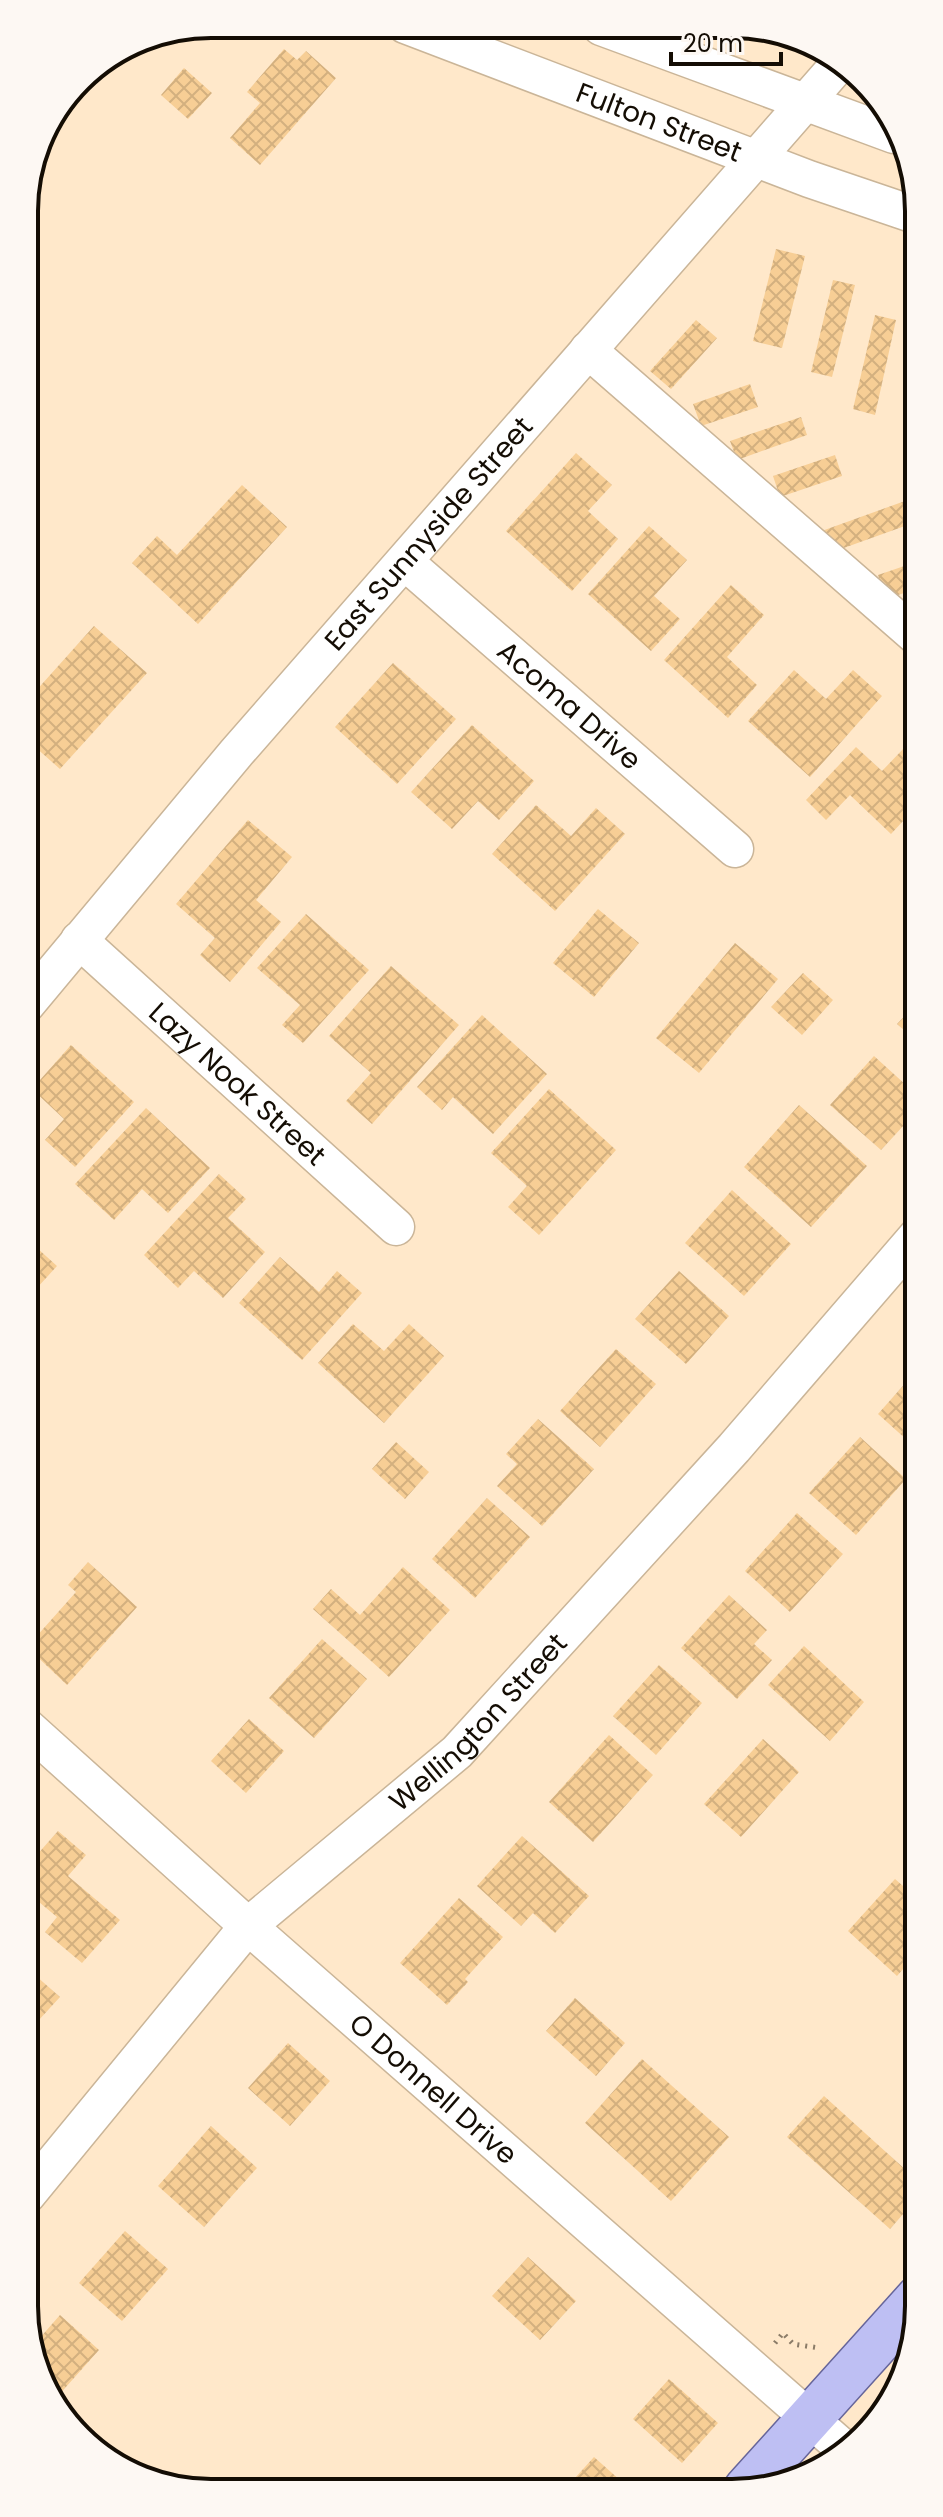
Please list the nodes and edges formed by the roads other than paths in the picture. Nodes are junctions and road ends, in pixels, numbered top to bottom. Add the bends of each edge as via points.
1 (439, 38) edge
2 (631, 38) edge
3 (832, 71) edge
4 (803, 102) junction
5 (885, 132) edge
6 (755, 158) junction
7 (905, 211) edge
8 (588, 350) junction
9 (405, 562) junction
10 (905, 626) edge
11 (735, 849) dead end
12 (79, 940) junction
13 (38, 990) edge
14 (396, 1227) dead end
15 (905, 1250) edge
16 (38, 1737) edge
17 (248, 1926) junction
18 (38, 2182) edge
19 (905, 2312) edge
20 (809, 2417) junction
21 (837, 2443) edge
22 (756, 2478) edge

1 - 6 street, Fulton Street
2 - 4 street
3 - 4 street, East Sunnyside Street
4 - 5 street
4 - 6 street, East Sunnyside Street
6 - 7 street, Fulton Street
6 - 8 street, East Sunnyside Street
8 - 9 street, East Sunnyside Street
8 - 10 street
9 - 11 street, Acoma Drive
9 - 12 street, East Sunnyside Street
12 - 13 street, East Sunnyside Street
12 - 14 street, Lazy Nook Street
15 - 17 street, Wellington Street via 734,1448 457,1752
16 - 17 street, O Donnell Drive
17 - 18 street, Wellington Street
17 - 20 street, O Donnell Drive
19 - 20 main road
20 - 21 street, O Donnell Drive
20 - 22 main road

